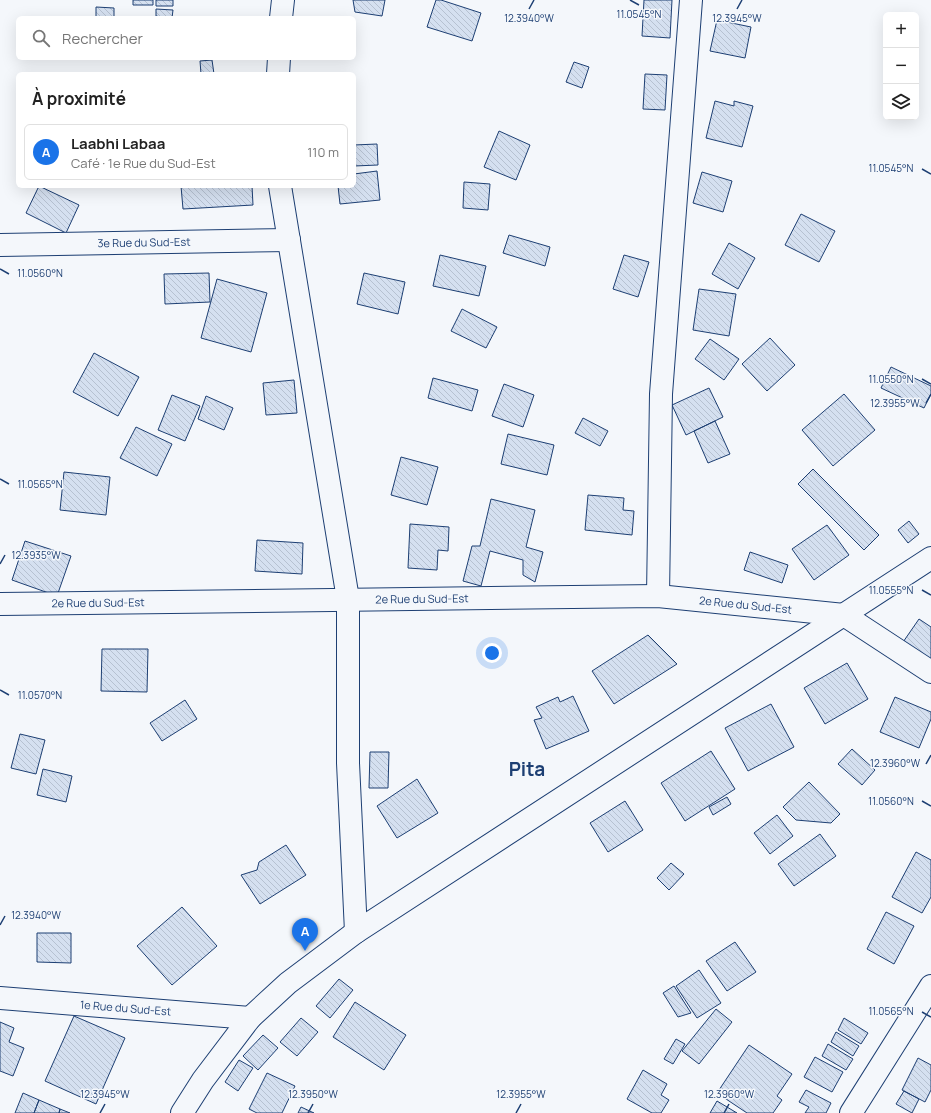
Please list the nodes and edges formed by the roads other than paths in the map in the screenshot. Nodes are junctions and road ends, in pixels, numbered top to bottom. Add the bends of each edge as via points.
1 (282, 0) edge
2 (691, 0) edge
3 (281, 16) edge
4 (279, 60) edge
5 (278, 72) edge
6 (280, 188) edge
7 (289, 240) junction
8 (0, 245) edge
9 (931, 558) edge
10 (658, 596) junction
11 (348, 599) junction
12 (0, 604) edge
13 (844, 615) junction
14 (931, 672) edge
15 (356, 932) junction
16 (931, 986) edge
17 (0, 998) edge
18 (250, 1018) junction
19 (182, 1113) edge
20 (851, 1113) edge

1 - 3 main road
2 - 10 main road via 661,394
4 - 5 main road
6 - 7 main road
7 - 8 main road, 3e Rue du Sud-Est
7 - 11 main road
9 - 13 main road
10 - 11 main road, 2e Rue du Sud-Est
10 - 13 main road, 2e Rue du Sud-Est
11 - 12 main road, 2e Rue du Sud-Est
11 - 15 main road via 348,763
13 - 14 main road
13 - 15 main road
15 - 18 main road via 288,983
16 - 20 main road
17 - 18 main road, 1e Rue du Sud-Est
18 - 19 main road via 203,1080

